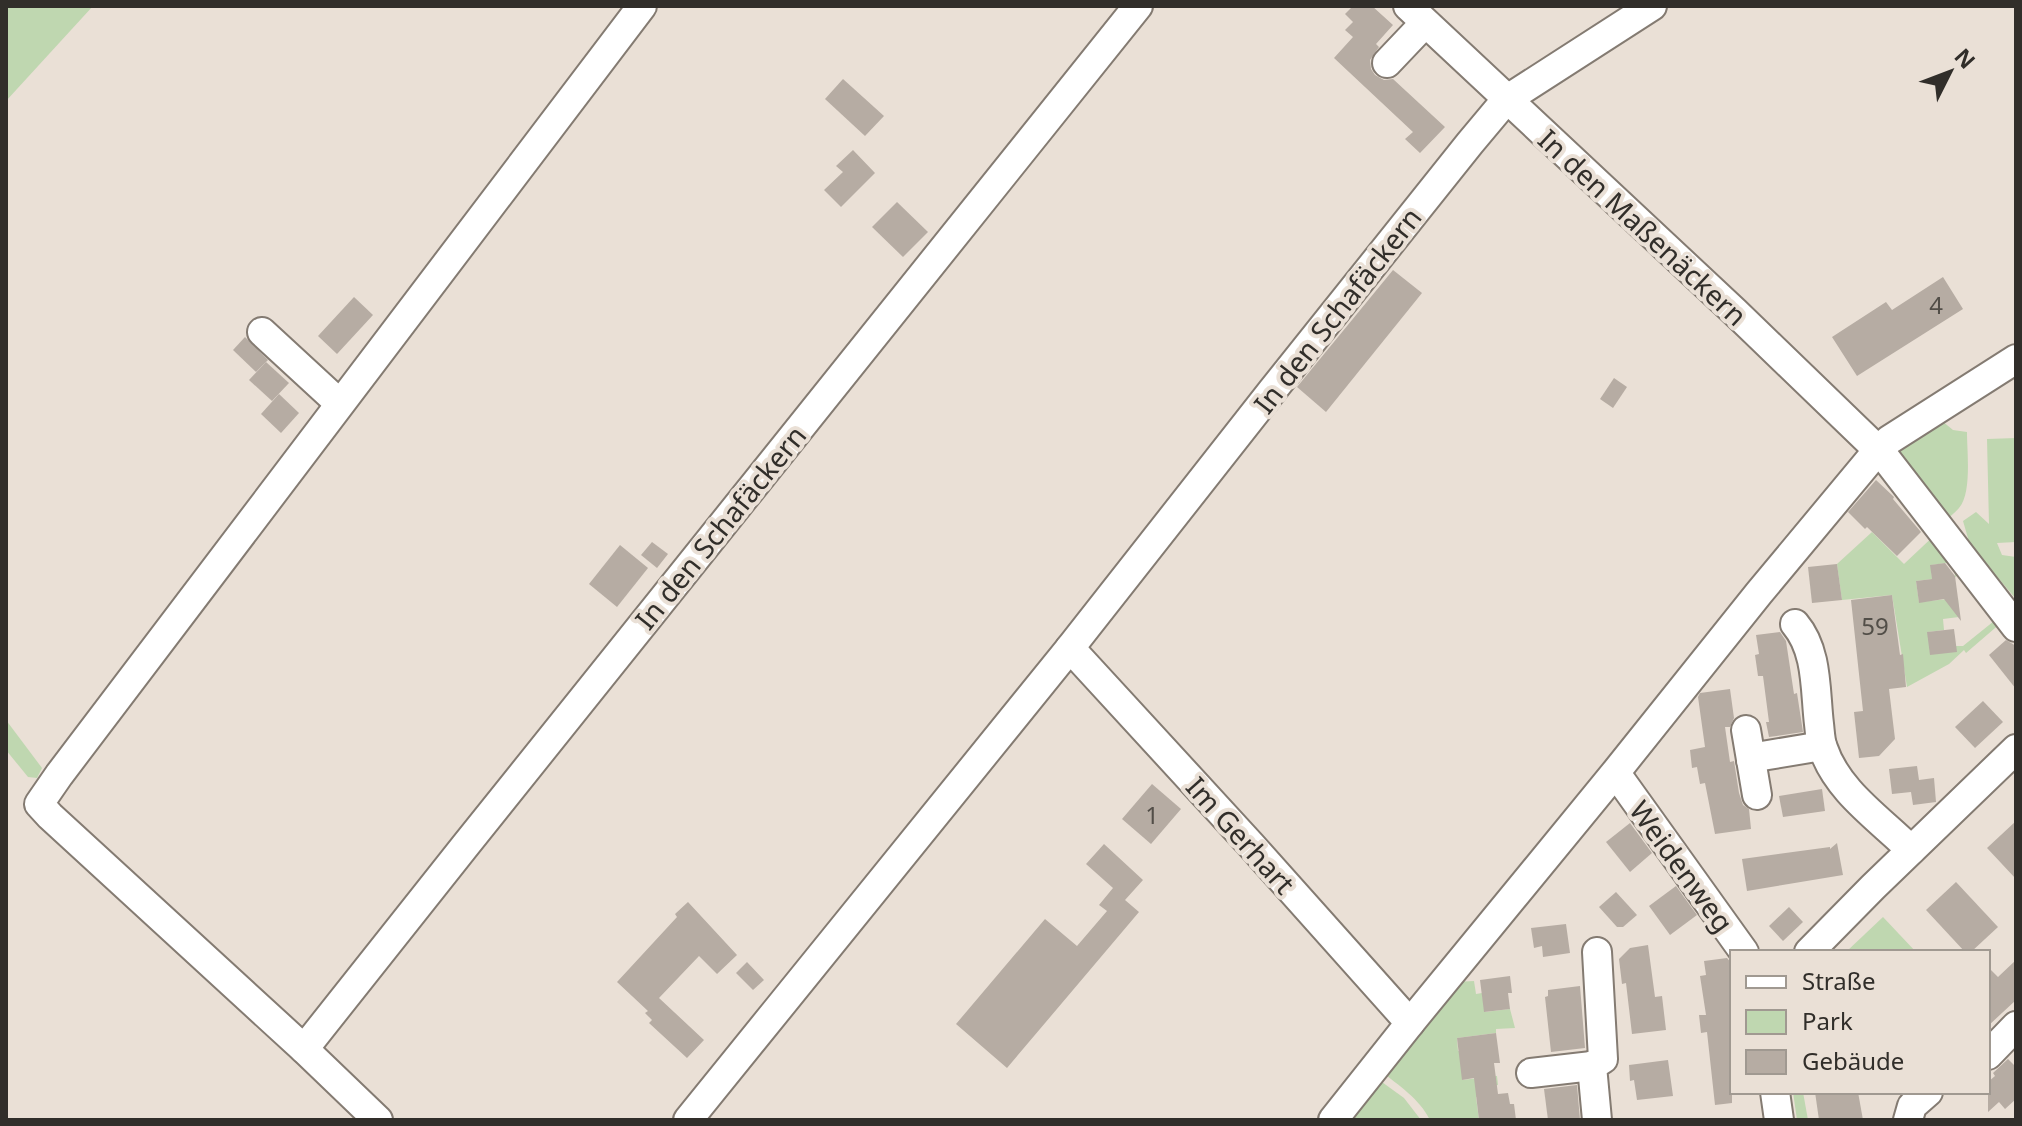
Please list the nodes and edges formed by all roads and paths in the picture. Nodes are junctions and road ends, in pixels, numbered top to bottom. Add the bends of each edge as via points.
1 (642, 6) edge
2 (1138, 6) edge
3 (1652, 6) edge
4 (1416, 14) edge
5 (1387, 63) dead end
6 (1506, 100) junction
7 (262, 332) dead end
8 (2016, 359) edge
9 (339, 403) junction
10 (1881, 453) junction
11 (1795, 624) dead end
12 (2016, 627) edge
13 (1070, 648) junction
14 (1746, 730) dead end
15 (1822, 746) junction
16 (2016, 749) edge
17 (1751, 760) junction
18 (1620, 779) dead end
19 (1757, 795) dead end
20 (1911, 850) junction
21 (1743, 950) edge
22 (1811, 950) edge
23 (1597, 952) dead end
24 (1410, 1023) junction
25 (2016, 1026) edge
26 (304, 1049) junction
27 (1990, 1053) edge
28 (1592, 1066) junction
29 (1531, 1073) dead end
30 (1775, 1094) edge
31 (1926, 1094) edge
32 (378, 1120) edge
33 (688, 1120) edge
34 (1333, 1120) edge
35 (1597, 1120) edge
36 (1779, 1120) edge
37 (1908, 1120) edge

1 - 9 street
2 - 26 street, In den Schafäckern
3 - 6 street, In den Schafäckern
4 - 5 street
4 - 6 street, In den Maßenäckern
6 - 10 street, In den Maßenäckern
6 - 13 street, In den Schafäckern
7 - 9 street
8 - 10 street via 1889,440
9 - 26 street via 39,804
10 - 12 street, In den Maßenäckern
10 - 24 street via 1759,593
11 - 15 street via 1810,651
13 - 24 street, Im Gerhart
13 - 33 street, In den Schafäckern
14 - 17 street
15 - 17 street
15 - 20 street via 1853,795
16 - 20 street
17 - 19 street
18 - 21 street, Weidenweg
20 - 22 street
23 - 28 street via 1603,1059
24 - 34 street
25 - 27 street
26 - 32 street
28 - 29 street
28 - 35 street
30 - 36 street
31 - 37 street via 1912,1106

